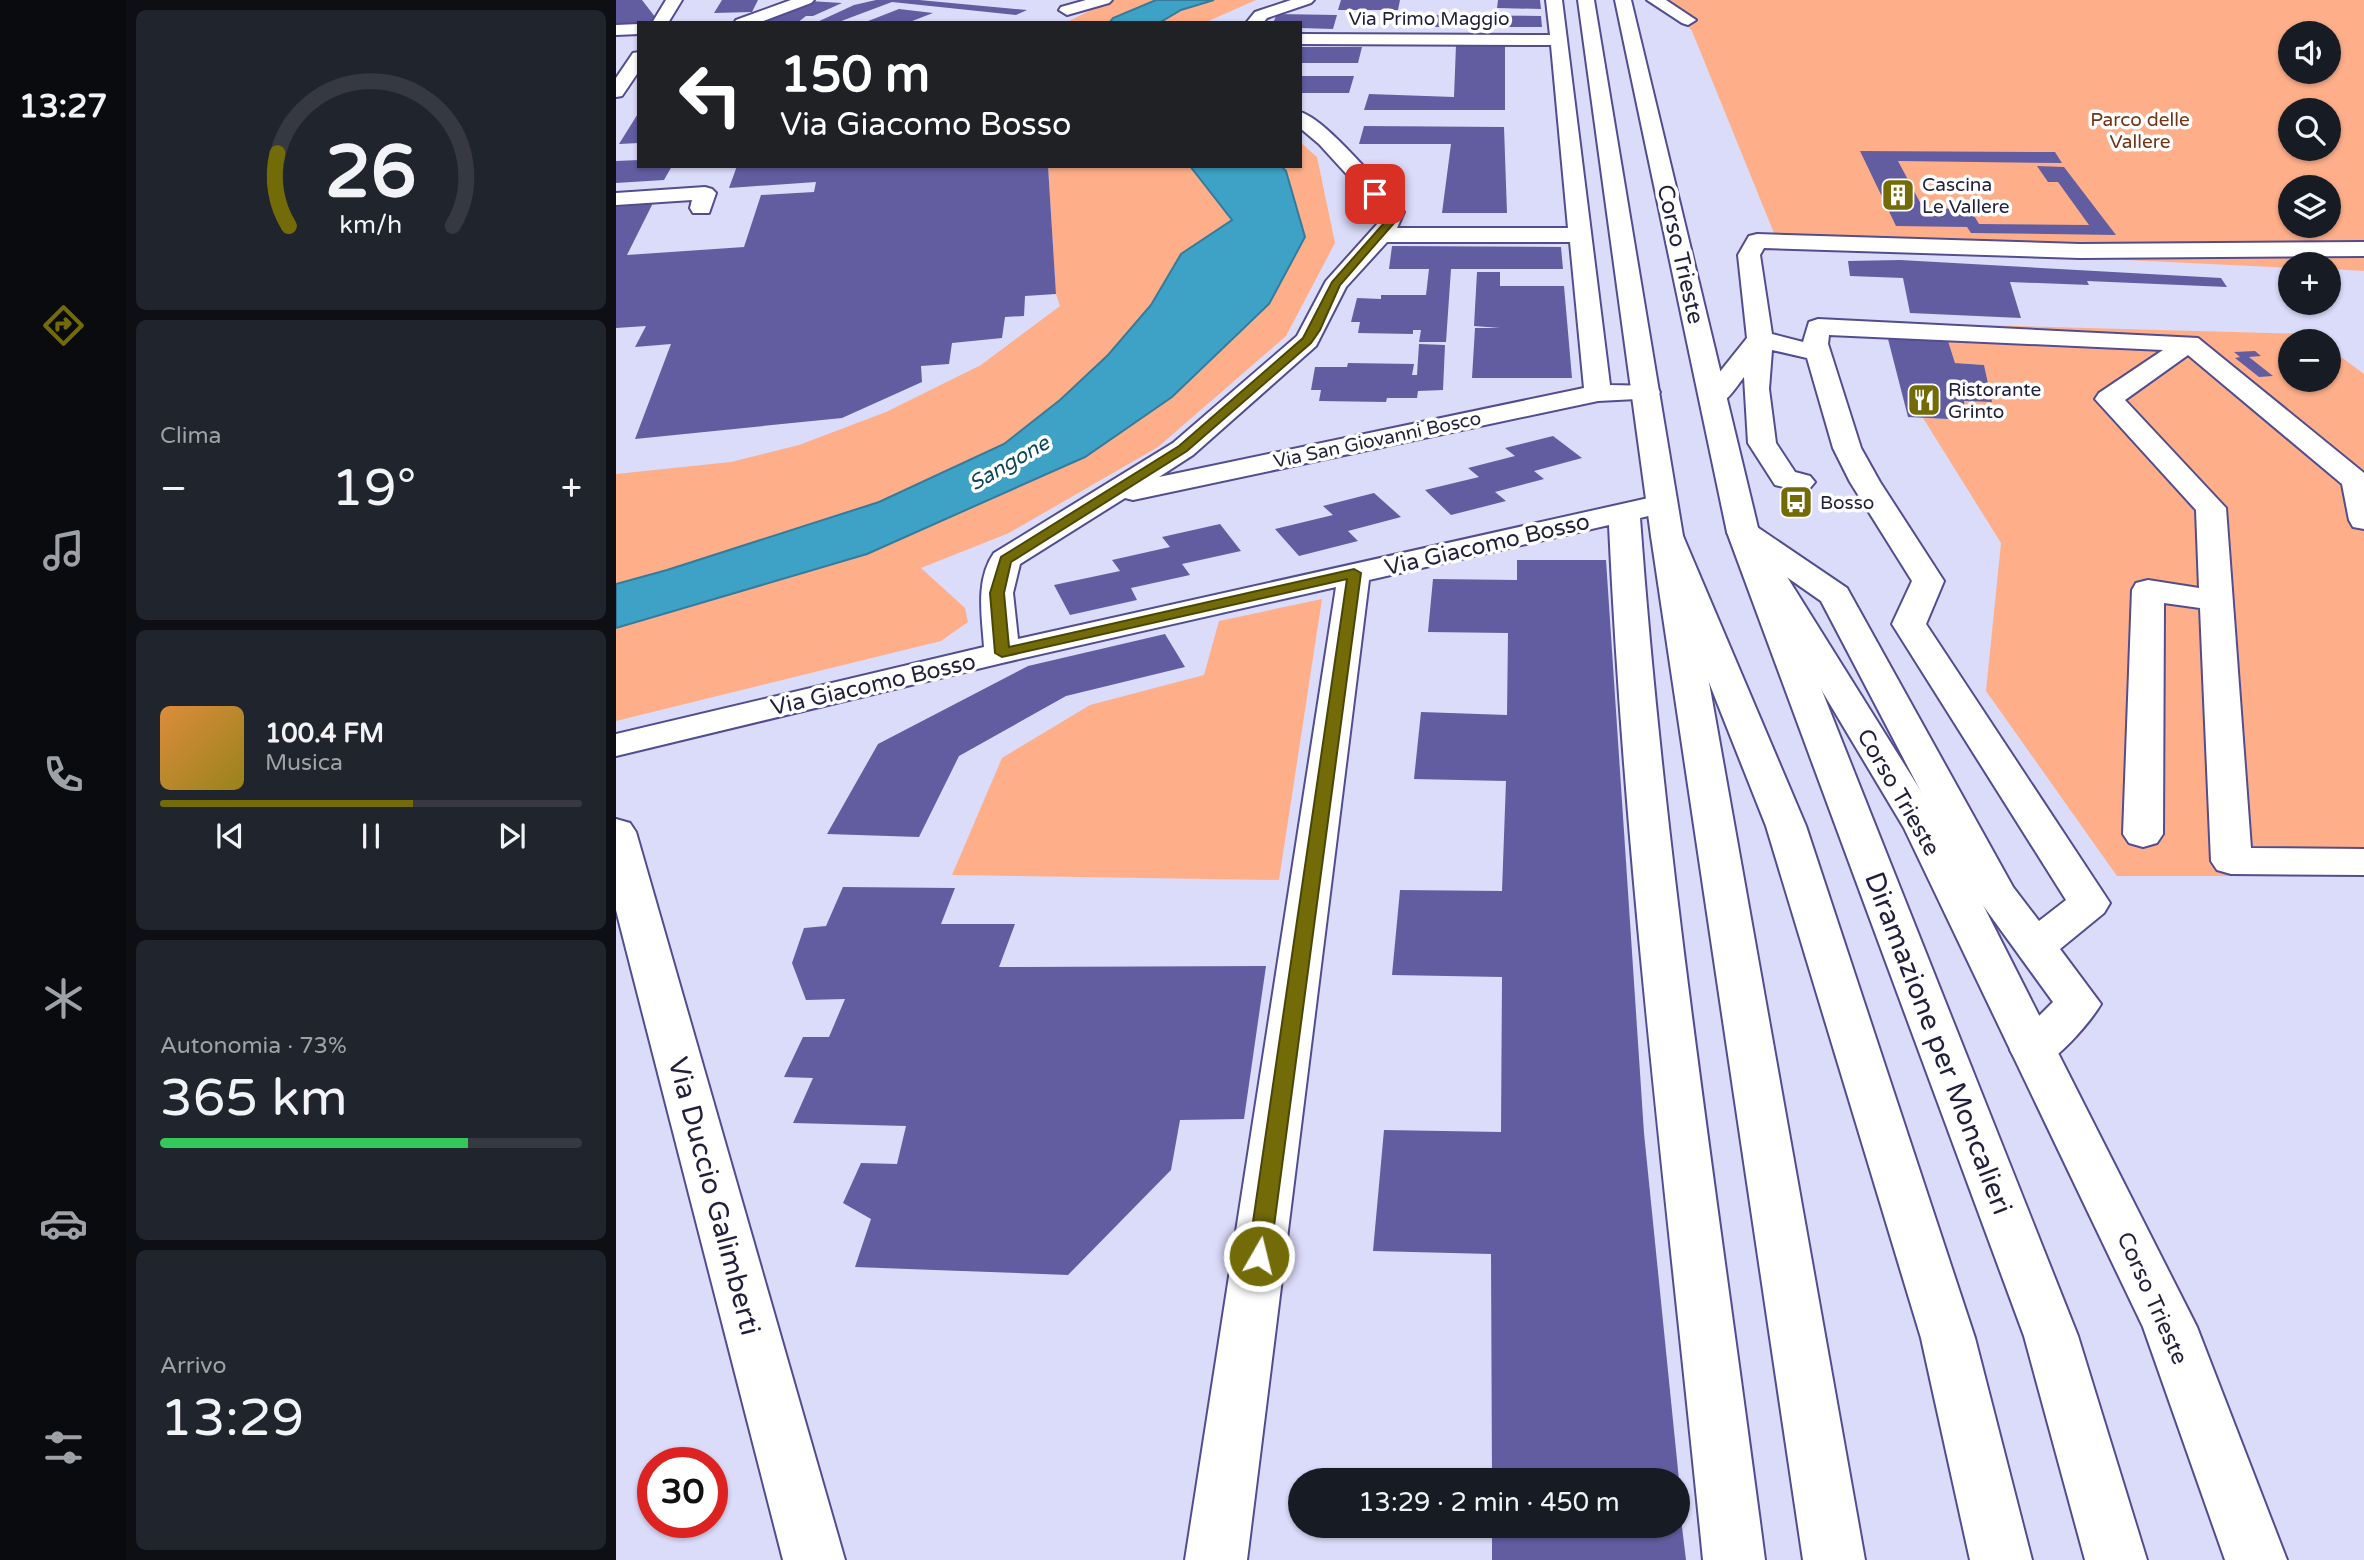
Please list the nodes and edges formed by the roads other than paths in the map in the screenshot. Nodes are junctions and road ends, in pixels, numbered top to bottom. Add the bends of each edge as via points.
1 (674, 0) edge
2 (806, 0) edge
3 (1104, 0) edge
4 (1306, 0) edge
5 (1554, 0) edge
6 (1586, 0) edge
7 (1623, 0) edge
8 (1655, 0) edge
9 (1067, 10) dead end
10 (1688, 20) dead end
11 (661, 21) edge
12 (748, 21) edge
13 (1256, 21) edge
14 (637, 29) edge
15 (616, 30) edge
16 (1302, 30) edge
17 (1558, 36) junction
18 (1302, 38) edge
19 (637, 42) edge
20 (616, 43) edge
21 (637, 60) edge
22 (616, 92) edge
23 (1302, 120) edge
24 (616, 198) edge
25 (701, 208) dead end
26 (1386, 229) junction
27 (1579, 230) junction
28 (2364, 249) edge
29 (1760, 340) junction
30 (2189, 343) junction
31 (1818, 353) junction
32 (1646, 392) junction
33 (1598, 393) junction
34 (1713, 398) junction
35 (1800, 482) dead end
36 (1110, 496) junction
37 (1651, 518) junction
38 (2364, 520) edge
39 (1743, 532) junction
40 (1354, 573) junction
41 (2216, 601) junction
42 (1002, 653) junction
43 (616, 745) edge
44 (616, 832) edge
45 (2143, 834) dead end
46 (2364, 862) edge
47 (2035, 947) junction
48 (2033, 1050) junction
49 (814, 1560) edge
50 (1216, 1560) edge
51 (1734, 1560) edge
52 (1834, 1560) edge
53 (2001, 1560) edge
54 (2116, 1560) edge
55 (2256, 1560) edge

1 - 11 main road
2 - 12 main road
3 - 9 main road
4 - 13 main road via 1261,15
5 - 17 main road
6 - 32 main road
7 - 34 main road, Corso Trieste
8 - 10 main road
14 - 15 main road
16 - 17 main road, Via Primo Maggio
17 - 18 main road, Via Primo Maggio
17 - 27 main road
19 - 20 main road
21 - 22 main road
23 - 26 main road via 1394,212
24 - 25 main road via 705,193
26 - 27 main road
26 - 36 main road, Via San Giovanni Bosco via 1335,284 1307,341 1183,449
27 - 33 main road
28 - 29 main road via 2080,251 1757,241 1749,255
29 - 31 main road
29 - 34 main road
29 - 35 main road via 1756,389 1762,443 1785,479
30 - 31 main road via 1818,327
30 - 38 main road via 2356,481
30 - 41 main road via 2109,399 2211,508
31 - 47 main road via 1847,448 1928,581 1909,624 2090,902
32 - 33 main road, Via San Giovanni Bosco
32 - 37 main road
33 - 36 main road, Via San Giovanni Bosco
34 - 39 main road, Corso Trieste
36 - 42 main road, Via San Giovanni Bosco via 1005,560 997,593
37 - 40 main road, Via Giacomo Bosso
37 - 51 main road via 1642,775
37 - 52 main road
37 - 53 main road via 1786,826 1948,1338
39 - 47 main road via 1835,595 1995,893
39 - 48 main road, Corso Trieste via 1924,828
39 - 54 main road, Diramazione per Moncalieri via 2051,1336
40 - 42 main road, Via Giacomo Bosso
40 - 50 main road
41 - 45 main road via 2148,590
41 - 46 main road via 2231,861
42 - 43 main road, Via Giacomo Bosso
44 - 49 main road, Via Duccio Galimberti
47 - 48 main road via 2078,1004
48 - 55 main road, Corso Trieste via 2169,1326

